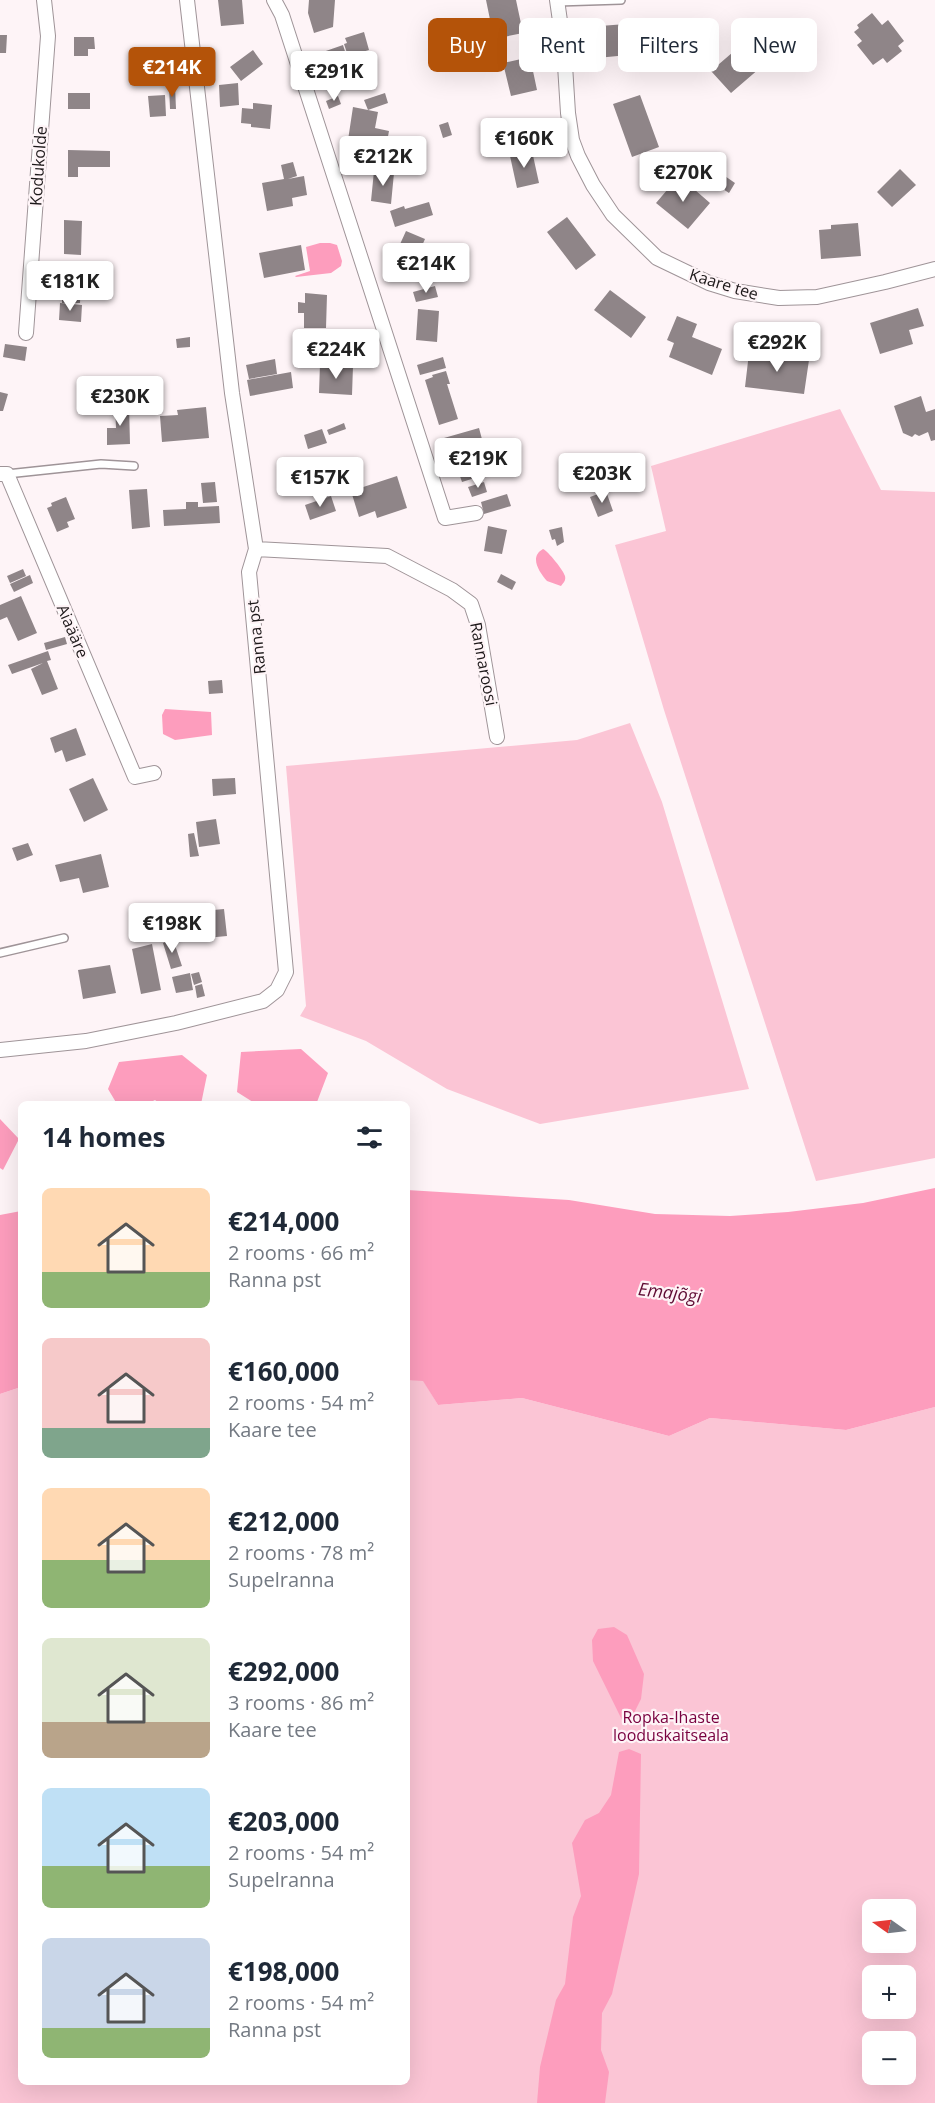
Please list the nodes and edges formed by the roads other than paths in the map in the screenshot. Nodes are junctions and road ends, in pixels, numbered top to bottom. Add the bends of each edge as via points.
1 (44, 0) edge
2 (188, 0) edge
3 (274, 0) edge
4 (621, 0) edge
5 (557, 1) edge
6 (935, 269) edge
7 (26, 333) dead end
8 (134, 466) dead end
9 (4, 474) edge
10 (476, 513) dead end
11 (256, 549) junction
12 (497, 737) dead end
13 (154, 773) dead end
14 (64, 938) dead end
15 (0, 953) edge
16 (0, 1050) edge

1 - 7 street, Kodukolde via 48,36
2 - 11 street, Ranna pst via 232,393
3 - 10 street via 446,518
4 - 5 lane
5 - 6 street, Kaare tee via 568,113 578,156 613,214 657,258 709,283 780,298 817,297
8 - 9 lane via 102,464
9 - 13 street, Aiaääre via 135,777
11 - 12 street, Rannaroosi via 387,556 471,604
11 - 16 street, Ranna pst via 249,572 286,972 277,990 263,1001 176,1023 86,1041
14 - 15 lane

